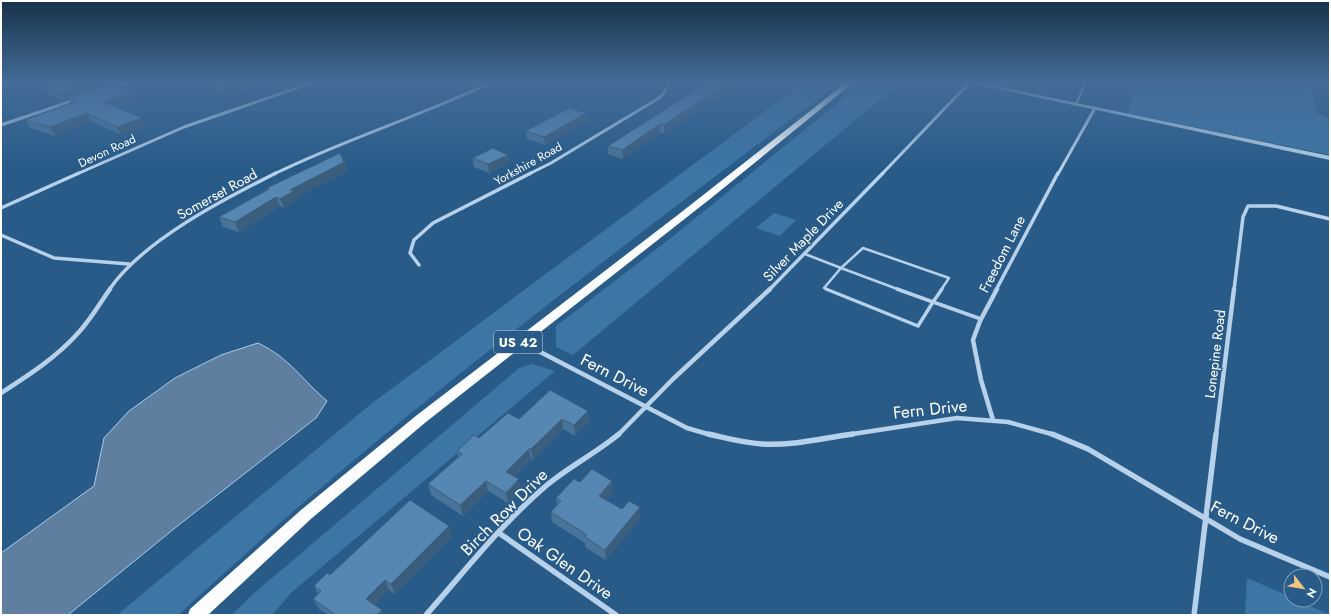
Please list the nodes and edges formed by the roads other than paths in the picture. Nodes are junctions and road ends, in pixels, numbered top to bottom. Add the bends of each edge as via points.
1 (42, 111) edge
2 (231, 111) edge
3 (426, 111) edge
4 (638, 111) edge
5 (815, 111) edge
6 (942, 111) edge
7 (1093, 111) edge
8 (1108, 111) edge
9 (1, 125) edge
10 (1330, 158) edge
11 (1, 208) edge
12 (1330, 219) edge
13 (1, 236) edge
14 (804, 254) junction
15 (129, 264) junction
16 (418, 265) dead end
17 (840, 269) junction
18 (933, 302) junction
19 (981, 319) junction
20 (519, 341) junction
21 (1, 392) edge
22 (646, 407) junction
23 (993, 420) junction
24 (1205, 518) junction
25 (499, 533) junction
26 (1330, 577) edge
27 (196, 615) edge
28 (426, 615) edge
29 (616, 615) edge
30 (1194, 615) edge

1 - 9 street
2 - 11 street, Devon Road via 184,127
3 - 15 street, Somerset Road via 345,142 281,172 180,228
4 - 16 street, Yorkshire Road via 551,163 434,223 414,240 410,253
5 - 20 highway, US 42 via 660,234
6 - 14 street, Silver Maple Drive
7 - 19 street, Freedom Lane via 1033,218
8 - 10 street
12 - 24 street, Lonepine Road via 1289,209 1261,206 1248,206 1243,217
13 - 15 street via 54,258
14 - 17 lane
14 - 22 street, Silver Maple Drive
15 - 21 street, Somerset Road via 117,276 80,332 53,357
17 - 18 lane
17 - 18 lane via 863,248 949,278
17 - 18 lane via 824,288 918,326
18 - 19 lane
19 - 23 street, Freedom Lane via 973,340
20 - 22 street, Fern Drive
20 - 27 highway, US 42 via 361,467
22 - 23 street, Fern Drive via 687,428 735,441 763,444 790,443 957,418
22 - 25 street, Birch Row Drive via 599,450 568,468 546,486
23 - 24 street, Fern Drive via 1035,427 1064,437
24 - 26 street, Fern Drive via 1240,539
24 - 30 street
25 - 28 street, Birch Row Drive
25 - 29 street, Oak Glen Drive

